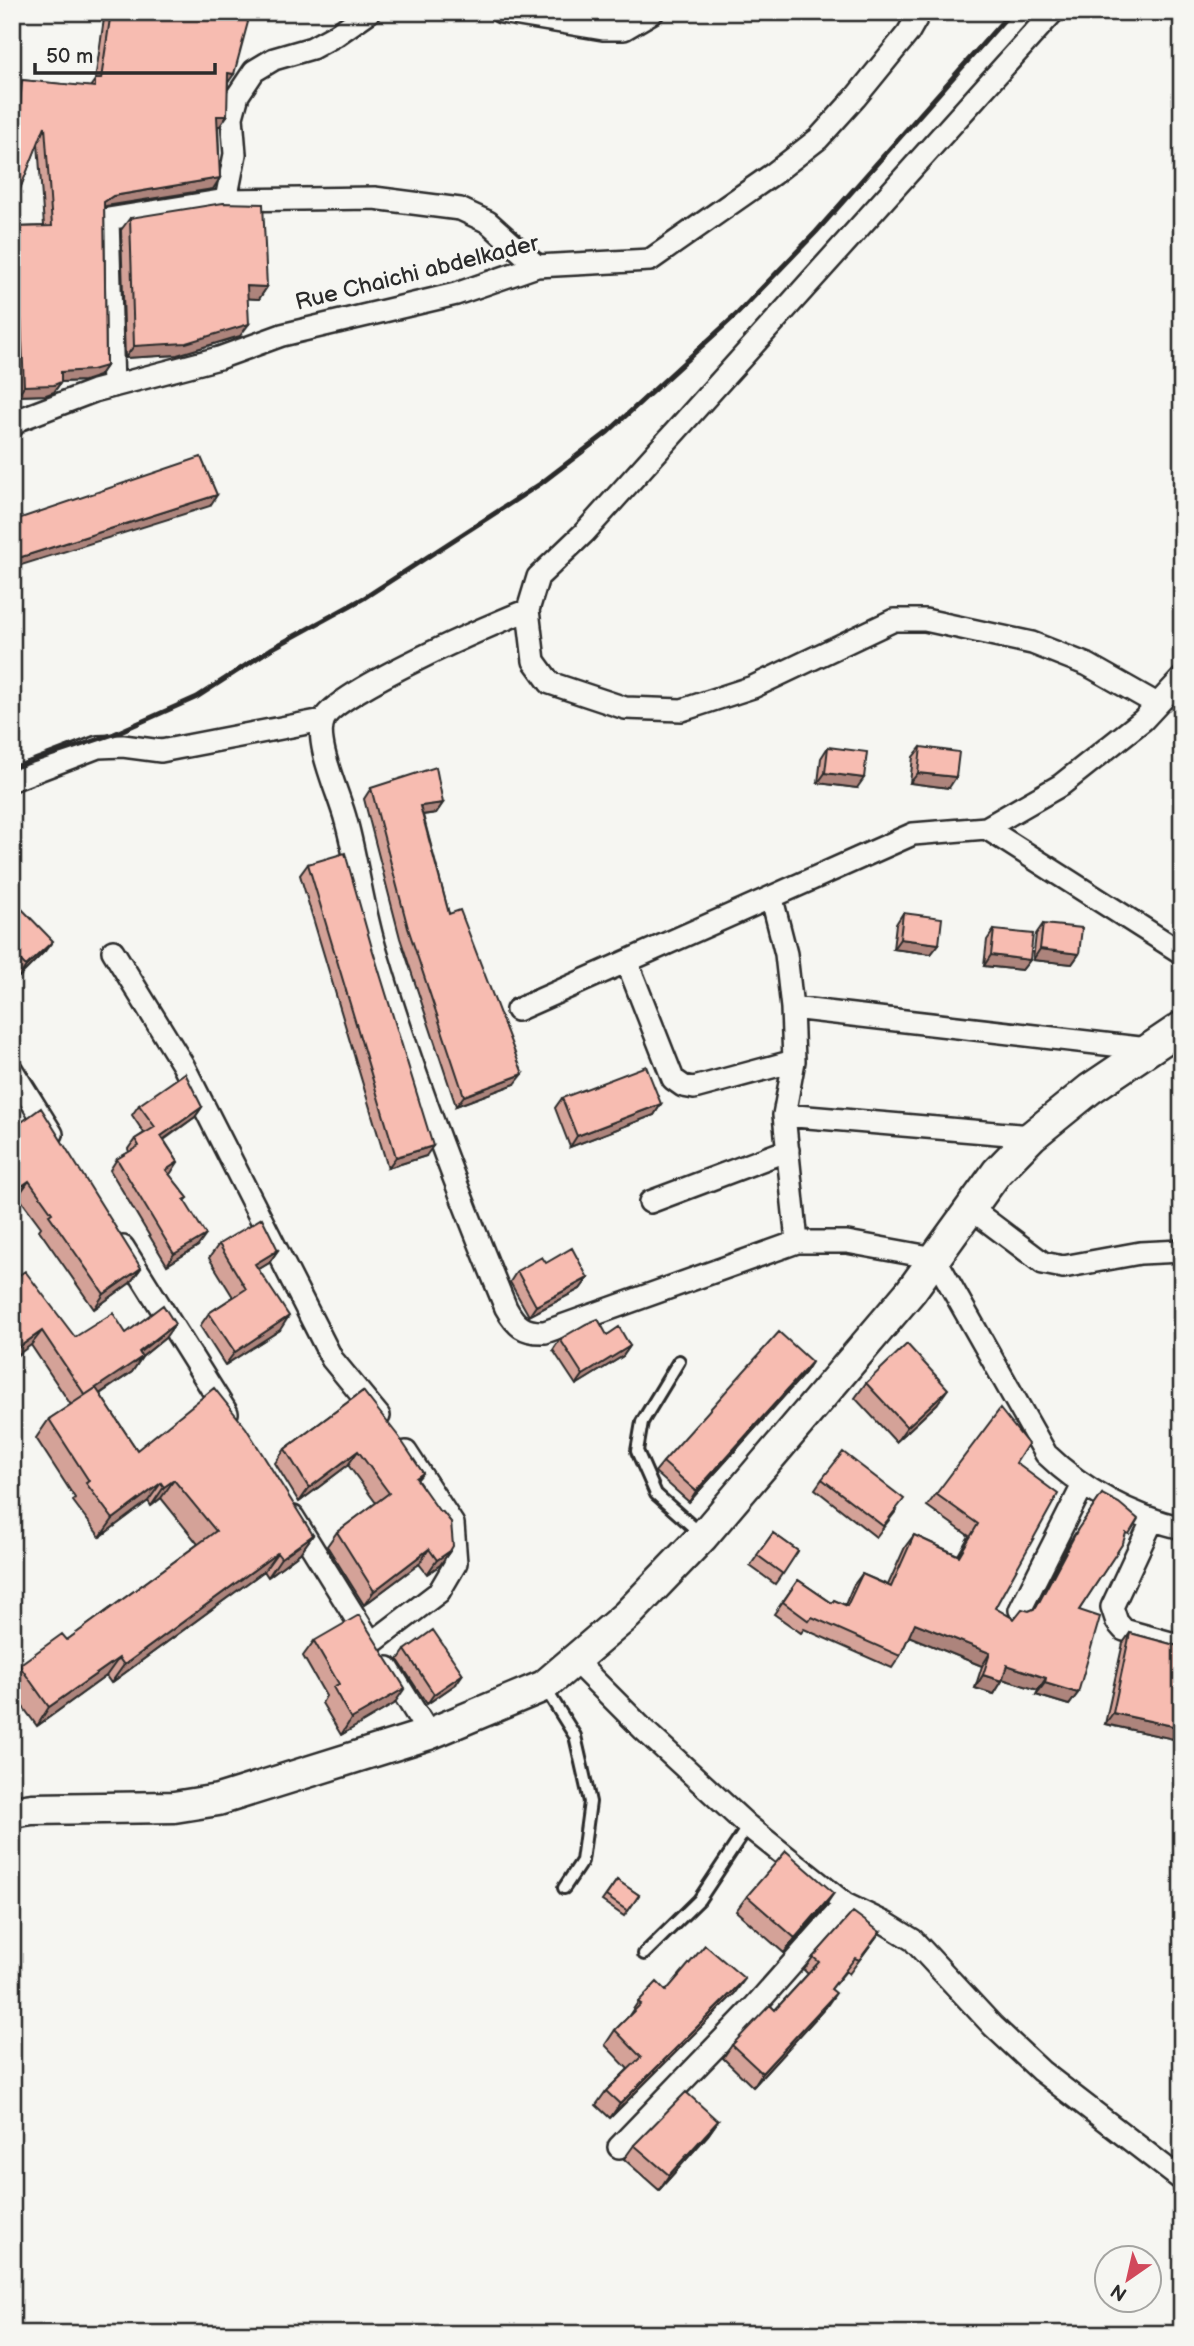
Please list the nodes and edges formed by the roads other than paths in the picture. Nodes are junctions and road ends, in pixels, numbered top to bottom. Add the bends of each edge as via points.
1 (369, 12) edge
2 (501, 12) edge
3 (653, 12) edge
4 (920, 12) edge
5 (1053, 12) edge
6 (226, 200) junction
7 (537, 266) junction
8 (113, 386) junction
9 (12, 427) edge
10 (528, 610) junction
11 (1182, 678) edge
12 (1157, 704) junction
13 (323, 720) junction
14 (12, 780) edge
15 (986, 828) junction
16 (772, 899) junction
17 (113, 951) dead end
18 (1182, 953) edge
19 (627, 962) junction
20 (792, 1008) junction
21 (517, 1010) dead end
22 (1182, 1027) edge
23 (1148, 1049) junction
24 (794, 1061) junction
25 (12, 1070) edge
26 (784, 1115) junction
27 (1032, 1136) junction
28 (788, 1150) junction
29 (64, 1152) edge
30 (650, 1202) dead end
31 (970, 1209) junction
32 (115, 1234) edge
33 (797, 1242) junction
34 (1182, 1251) edge
35 (935, 1258) junction
36 (679, 1361) dead end
37 (240, 1433) edge
38 (1083, 1485) junction
39 (284, 1503) edge
40 (1152, 1521) junction
41 (1182, 1528) edge
42 (703, 1536) junction
43 (1020, 1610) edge
44 (372, 1643) junction
45 (1182, 1646) edge
46 (574, 1660) junction
47 (544, 1686) junction
48 (429, 1734) junction
49 (12, 1812) edge
50 (748, 1826) junction
51 (564, 1888) dead end
52 (845, 1904) junction
53 (644, 1954) dead end
54 (619, 2147) dead end
55 (1182, 2180) edge

1 - 6 street via 336,36 254,71 238,95 232,117 235,154
2 - 3 street via 603,29 624,29
4 - 7 street, Rue Chaichi abdelkader via 855,99 818,139 667,250 650,260
5 - 10 street via 584,533 538,578
6 - 7 street via 374,198 460,209 488,222
6 - 8 street via 108,219
7 - 8 street, Rue Chaichi abdelkader via 456,294 282,335 219,358
8 - 9 street, Rue Chaichi abdelkader via 18,419
10 - 12 street via 534,661 550,683 625,708 682,710 753,687 894,620 925,620 1032,643 1088,665
10 - 13 street via 355,691
11 - 12 street
12 - 15 street via 1062,785
13 - 14 street via 160,751 98,747
13 - 33 street via 322,742 346,820 376,953 456,1188 514,1323 529,1332 545,1332
15 - 16 street via 913,834
15 - 18 street
16 - 19 street
16 - 20 street via 786,954
17 - 44 street via 183,1065 332,1359 392,1432 453,1524 456,1563 439,1592
19 - 21 street
19 - 24 street via 673,1079 683,1086 694,1088
20 - 23 street
20 - 24 street
22 - 23 street
23 - 27 street
24 - 26 street
25 - 29 street
26 - 27 street
26 - 28 street
27 - 31 street
28 - 30 street
28 - 33 street
31 - 34 street via 1043,1263 1063,1267 1140,1253
31 - 35 street
32 - 37 street
33 - 35 street via 846,1242
35 - 38 street via 1046,1454
35 - 42 street
36 - 42 lane via 642,1422 637,1451 656,1494
38 - 40 street
38 - 43 street
39 - 44 street
40 - 41 street
40 - 45 street via 1112,1607 1124,1630
42 - 46 street via 626,1615
44 - 48 street
46 - 47 street
46 - 50 street
47 - 48 street
47 - 51 lane via 575,1736 590,1802 582,1861
48 - 49 street via 218,1800 174,1807
50 - 52 street
50 - 53 lane via 699,1900
52 - 54 street via 754,2007
52 - 55 street via 913,1940 1041,2071

